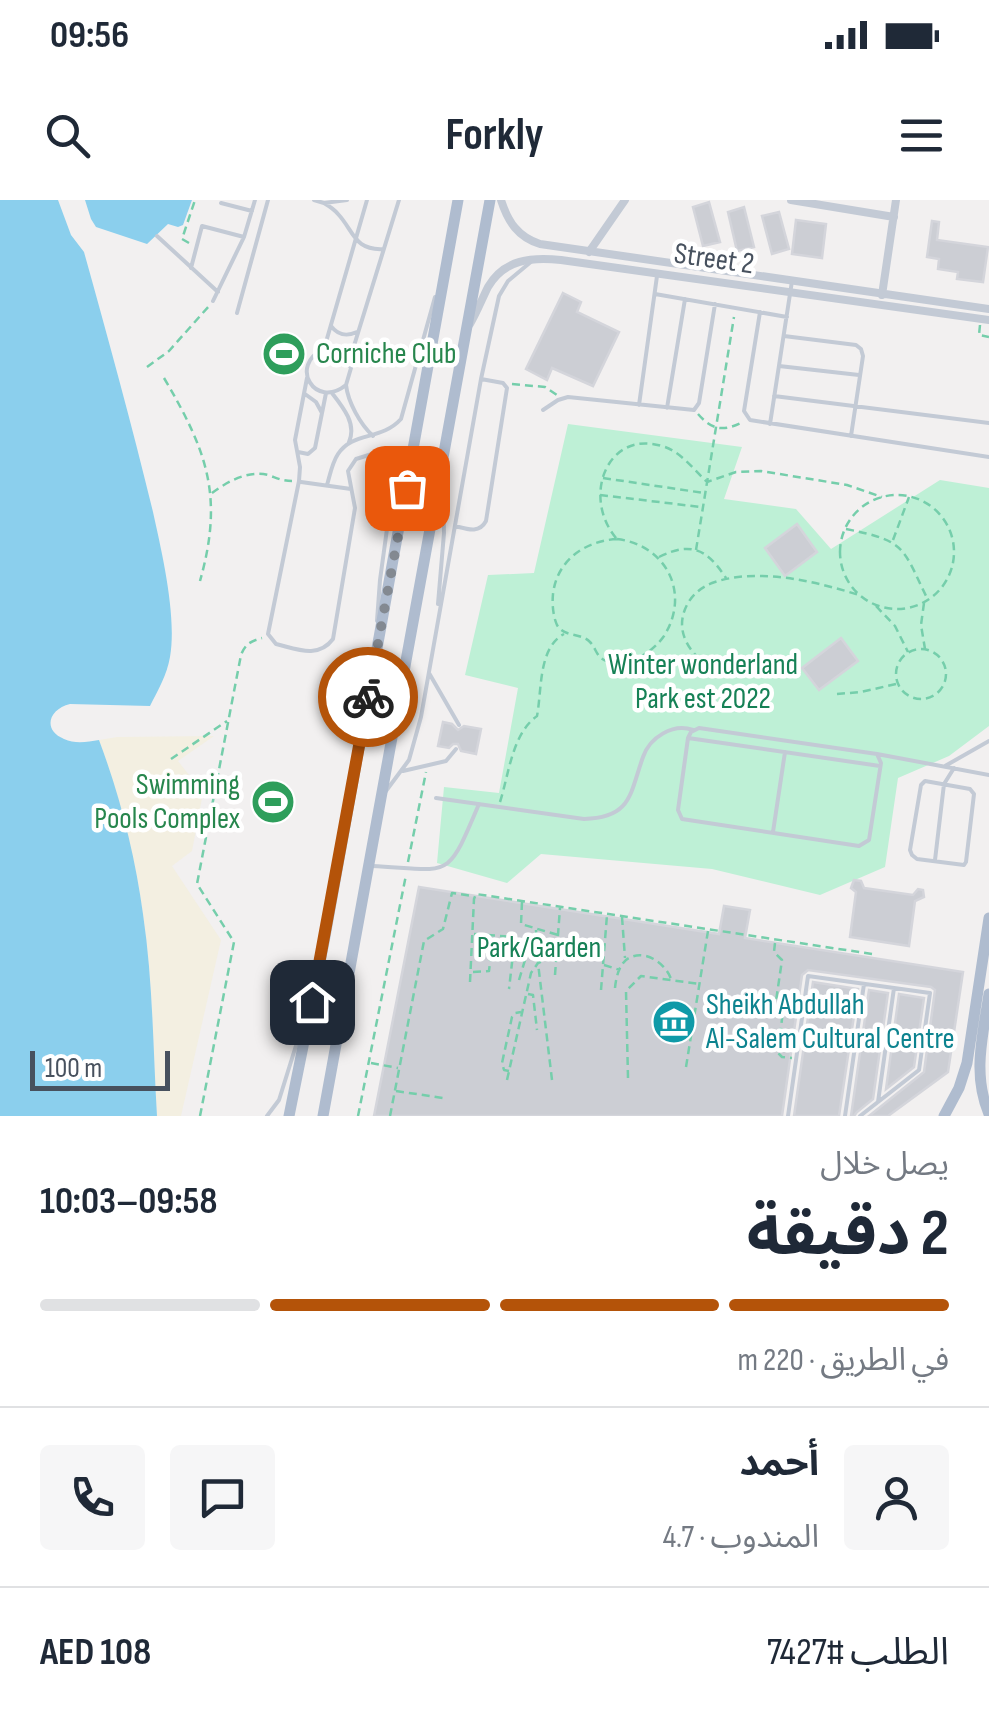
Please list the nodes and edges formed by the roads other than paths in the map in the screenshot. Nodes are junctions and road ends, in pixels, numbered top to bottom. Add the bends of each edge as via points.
1 (255, 200) edge
2 (268, 200) edge
3 (314, 200) edge
4 (347, 200) edge
5 (367, 200) edge
6 (399, 200) edge
7 (458, 200) edge
8 (490, 200) edge
9 (502, 200) edge
10 (626, 200) edge
11 (792, 200) edge
12 (896, 200) edge
13 (221, 203) dead end
14 (324, 203) junction
15 (252, 211) junction
16 (894, 218) junction
17 (157, 236) dead end
18 (244, 238) junction
19 (355, 238) junction
20 (384, 248) junction
21 (593, 252) junction
22 (535, 258) junction
23 (448, 264) junction
24 (596, 265) junction
25 (191, 268) junction
26 (658, 274) junction
27 (792, 281) junction
28 (218, 292) junction
29 (791, 292) junction
30 (655, 294) junction
31 (882, 294) junction
32 (685, 299) junction
33 (213, 301) road end
34 (715, 304) junction
35 (881, 305) junction
36 (989, 310) edge
37 (760, 312) junction
38 (237, 313) dead end
39 (787, 316) junction
40 (989, 320) edge
41 (331, 326) junction
42 (468, 328) junction
43 (360, 330) junction
44 (784, 336) junction
45 (324, 349) junction
46 (349, 362) junction
47 (779, 366) junction
48 (860, 376) junction
49 (308, 378) junction
50 (481, 379) junction
51 (346, 385) junction
52 (329, 393) junction
53 (304, 394) junction
54 (774, 396) junction
55 (639, 405) junction
56 (856, 407) junction
57 (667, 408) junction
58 (543, 410) dead end
59 (322, 412) junction
60 (770, 424) junction
61 (989, 424) edge
62 (373, 436) junction
63 (851, 436) junction
64 (349, 442) junction
65 (296, 448) junction
66 (989, 457) edge
67 (442, 463) junction
68 (299, 481) junction
69 (328, 485) junction
70 (351, 488) junction
71 (455, 526) junction
72 (436, 628) junction
73 (374, 664) junction
74 (428, 673) junction
75 (460, 725) dead end
76 (693, 730) junction
77 (688, 738) junction
78 (989, 740) edge
79 (456, 750) dead end
80 (785, 752) junction
81 (876, 754) junction
82 (880, 766) junction
83 (945, 766) junction
84 (954, 768) junction
85 (403, 771) junction
86 (989, 776) edge
87 (944, 784) junction
88 (383, 795) junction
89 (436, 798) dead end
90 (478, 804) junction
91 (773, 834) junction
92 (935, 862) junction
93 (370, 866) junction
94 (989, 918) edge
95 (864, 984) junction
96 (894, 988) junction
97 (989, 994) edge
98 (312, 1002) junction
99 (878, 1102) junction
100 (989, 1114) edge
101 (267, 1116) edge
102 (289, 1116) edge
103 (322, 1116) edge
104 (788, 1116) edge
105 (845, 1116) edge
106 (860, 1116) edge
107 (951, 1116) edge

1 - 15 lane
2 - 38 lane
3 - 14 lane
4 - 14 lane
5 - 19 lane
6 - 20 lane
7 - 23 main road
8 - 42 main road
9 - 21 street, Street 2 via 524,238
10 - 21 street
11 - 16 street
12 - 16 street
13 - 15 lane
14 - 19 lane
15 - 18 lane
16 - 31 street
17 - 25 lane
18 - 25 lane via 202,226
18 - 28 lane
19 - 20 lane via 368,248
19 - 41 lane
20 - 43 lane
21 - 24 street
21 - 27 street, Street 2
22 - 24 street, Street 2
22 - 42 street via 496,276
22 - 50 lane via 503,288
23 - 62 lane via 404,412 392,428
23 - 73 main road
24 - 26 street, Street 2
25 - 28 lane
26 - 29 street, Street 2
26 - 30 lane
27 - 29 lane
27 - 31 street, Street 2
28 - 33 lane
29 - 35 street, Street 2
29 - 39 lane
30 - 32 lane
30 - 55 lane
31 - 35 street
31 - 36 street, Street 2
32 - 34 lane
32 - 57 lane
34 - 37 lane
34 - 57 lane via 700,403 694,410
35 - 40 street, Street 2
37 - 39 lane
37 - 60 lane via 744,410 748,419
39 - 44 lane
41 - 43 lane via 346,336
41 - 45 lane
42 - 67 main road
43 - 46 lane
44 - 47 lane
44 - 48 lane via 856,344 863,353
45 - 46 lane
45 - 49 lane via 312,356
46 - 51 lane
47 - 48 lane
47 - 54 lane
48 - 56 lane
49 - 52 lane
49 - 53 lane
50 - 71 lane
50 - 71 lane via 506,385 508,393 486,521 478,530
51 - 52 lane
51 - 62 lane
52 - 59 lane
52 - 64 lane via 352,424
53 - 59 lane
53 - 65 lane
54 - 56 lane
54 - 60 lane
55 - 57 lane
55 - 58 lane via 562,398
56 - 61 lane
56 - 63 lane
59 - 65 lane via 312,452
60 - 63 lane
62 - 64 lane
63 - 66 lane
64 - 69 lane via 336,457
65 - 68 lane
67 - 72 lane
67 - 88 main road
68 - 69 lane
68 - 70 lane via 268,630 276,644 312,652 333,639 355,508
69 - 70 lane
70 - 73 lane via 349,466 361,456 386,462 392,474
71 - 72 lane
72 - 74 lane
73 - 98 main road
74 - 75 lane
74 - 85 lane
76 - 77 lane
76 - 81 lane
76 - 90 lane via 673,729 652,743 630,796 605,816
77 - 80 lane
77 - 91 lane via 680,818
78 - 83 lane
79 - 85 lane via 446,761
80 - 82 lane
80 - 91 lane
81 - 82 lane
81 - 83 lane
82 - 91 lane via 866,843
83 - 84 lane
84 - 86 lane
84 - 87 lane
85 - 88 lane
87 - 92 lane
87 - 92 lane via 921,785 910,850 913,858
87 - 92 lane via 974,794 968,846 964,865
88 - 93 main road
89 - 90 lane
90 - 93 lane via 445,866
93 - 103 main road
94 - 107 main road via 967,1063
95 - 96 lane
95 - 104 lane via 808,976
95 - 105 lane
96 - 99 lane
96 - 99 lane via 930,993 919,1070
97 - 100 main road via 979,1073
98 - 101 lane via 279,1100
98 - 102 main road
99 - 106 lane

